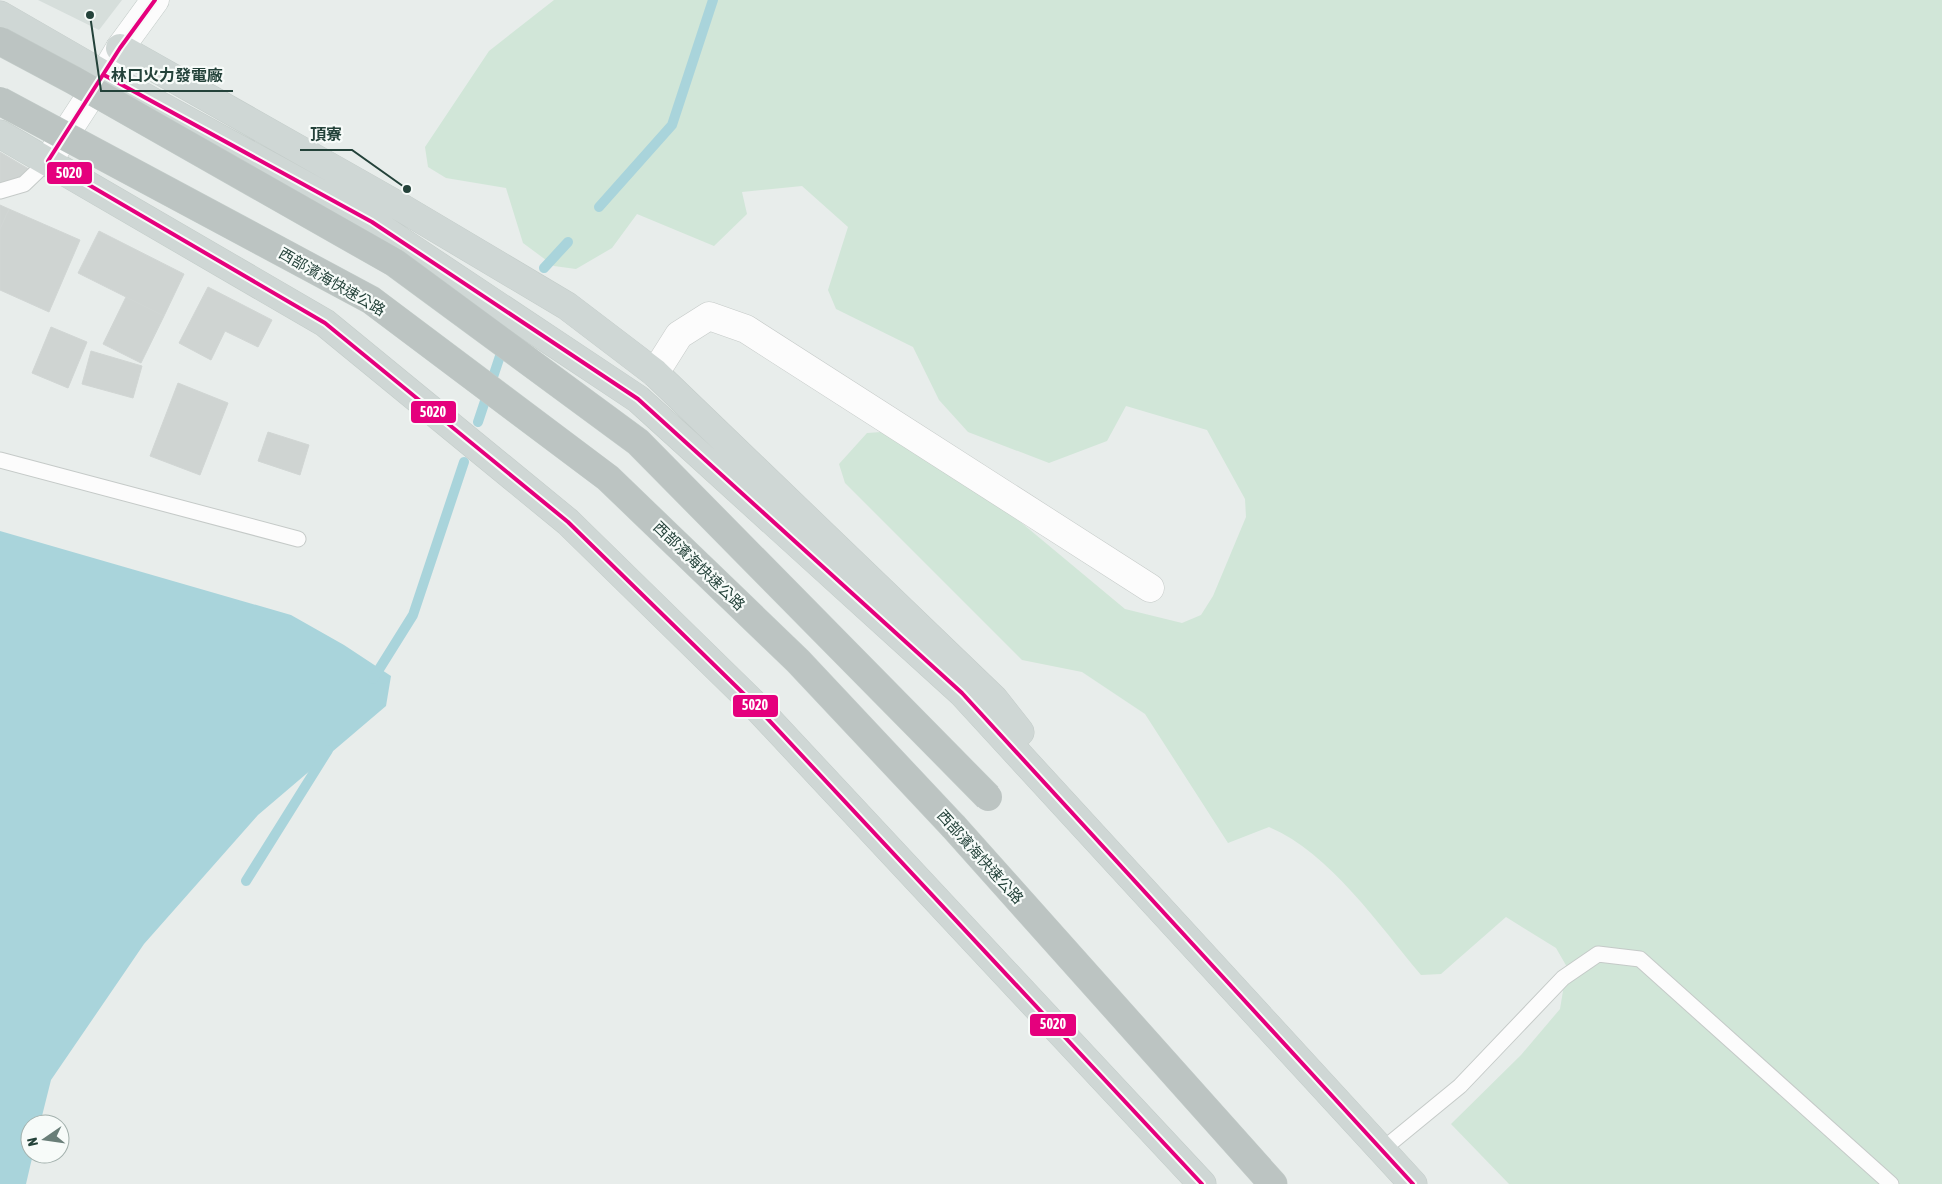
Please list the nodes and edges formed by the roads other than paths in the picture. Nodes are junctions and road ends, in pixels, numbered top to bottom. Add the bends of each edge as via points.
1 (156, 0) edge
2 (0, 15) edge
3 (0, 42) edge
4 (120, 48) junction
5 (104, 76) junction
6 (0, 101) edge
7 (0, 134) edge
8 (48, 161) junction
9 (0, 191) edge
10 (655, 372) junction
11 (0, 460) edge
12 (298, 539) dead end
13 (1150, 588) dead end
14 (988, 797) dead end
15 (1138, 884) junction
16 (1382, 1150) junction
17 (1202, 1184) edge
18 (1272, 1184) edge
19 (1413, 1184) edge
20 (1891, 1184) edge

1 - 4 street
2 - 5 main road
3 - 14 highway, bridge via 81,84 395,263 638,442
4 - 5 street
4 - 10 main road via 392,202 567,306
5 - 8 street
5 - 15 main road via 372,222 638,399 962,693
6 - 18 highway, 西部濱海快速公路, bridge via 371,300 608,478 798,661 954,827
7 - 8 main road
8 - 9 lane via 24,184
8 - 17 main road via 325,323 568,522 751,701
10 - 13 street via 679,335 709,316 746,329
10 - 15 main road via 994,699
11 - 12 lane
15 - 16 main road
16 - 19 main road
16 - 20 lane via 1460,1086 1563,978 1598,954 1640,959

